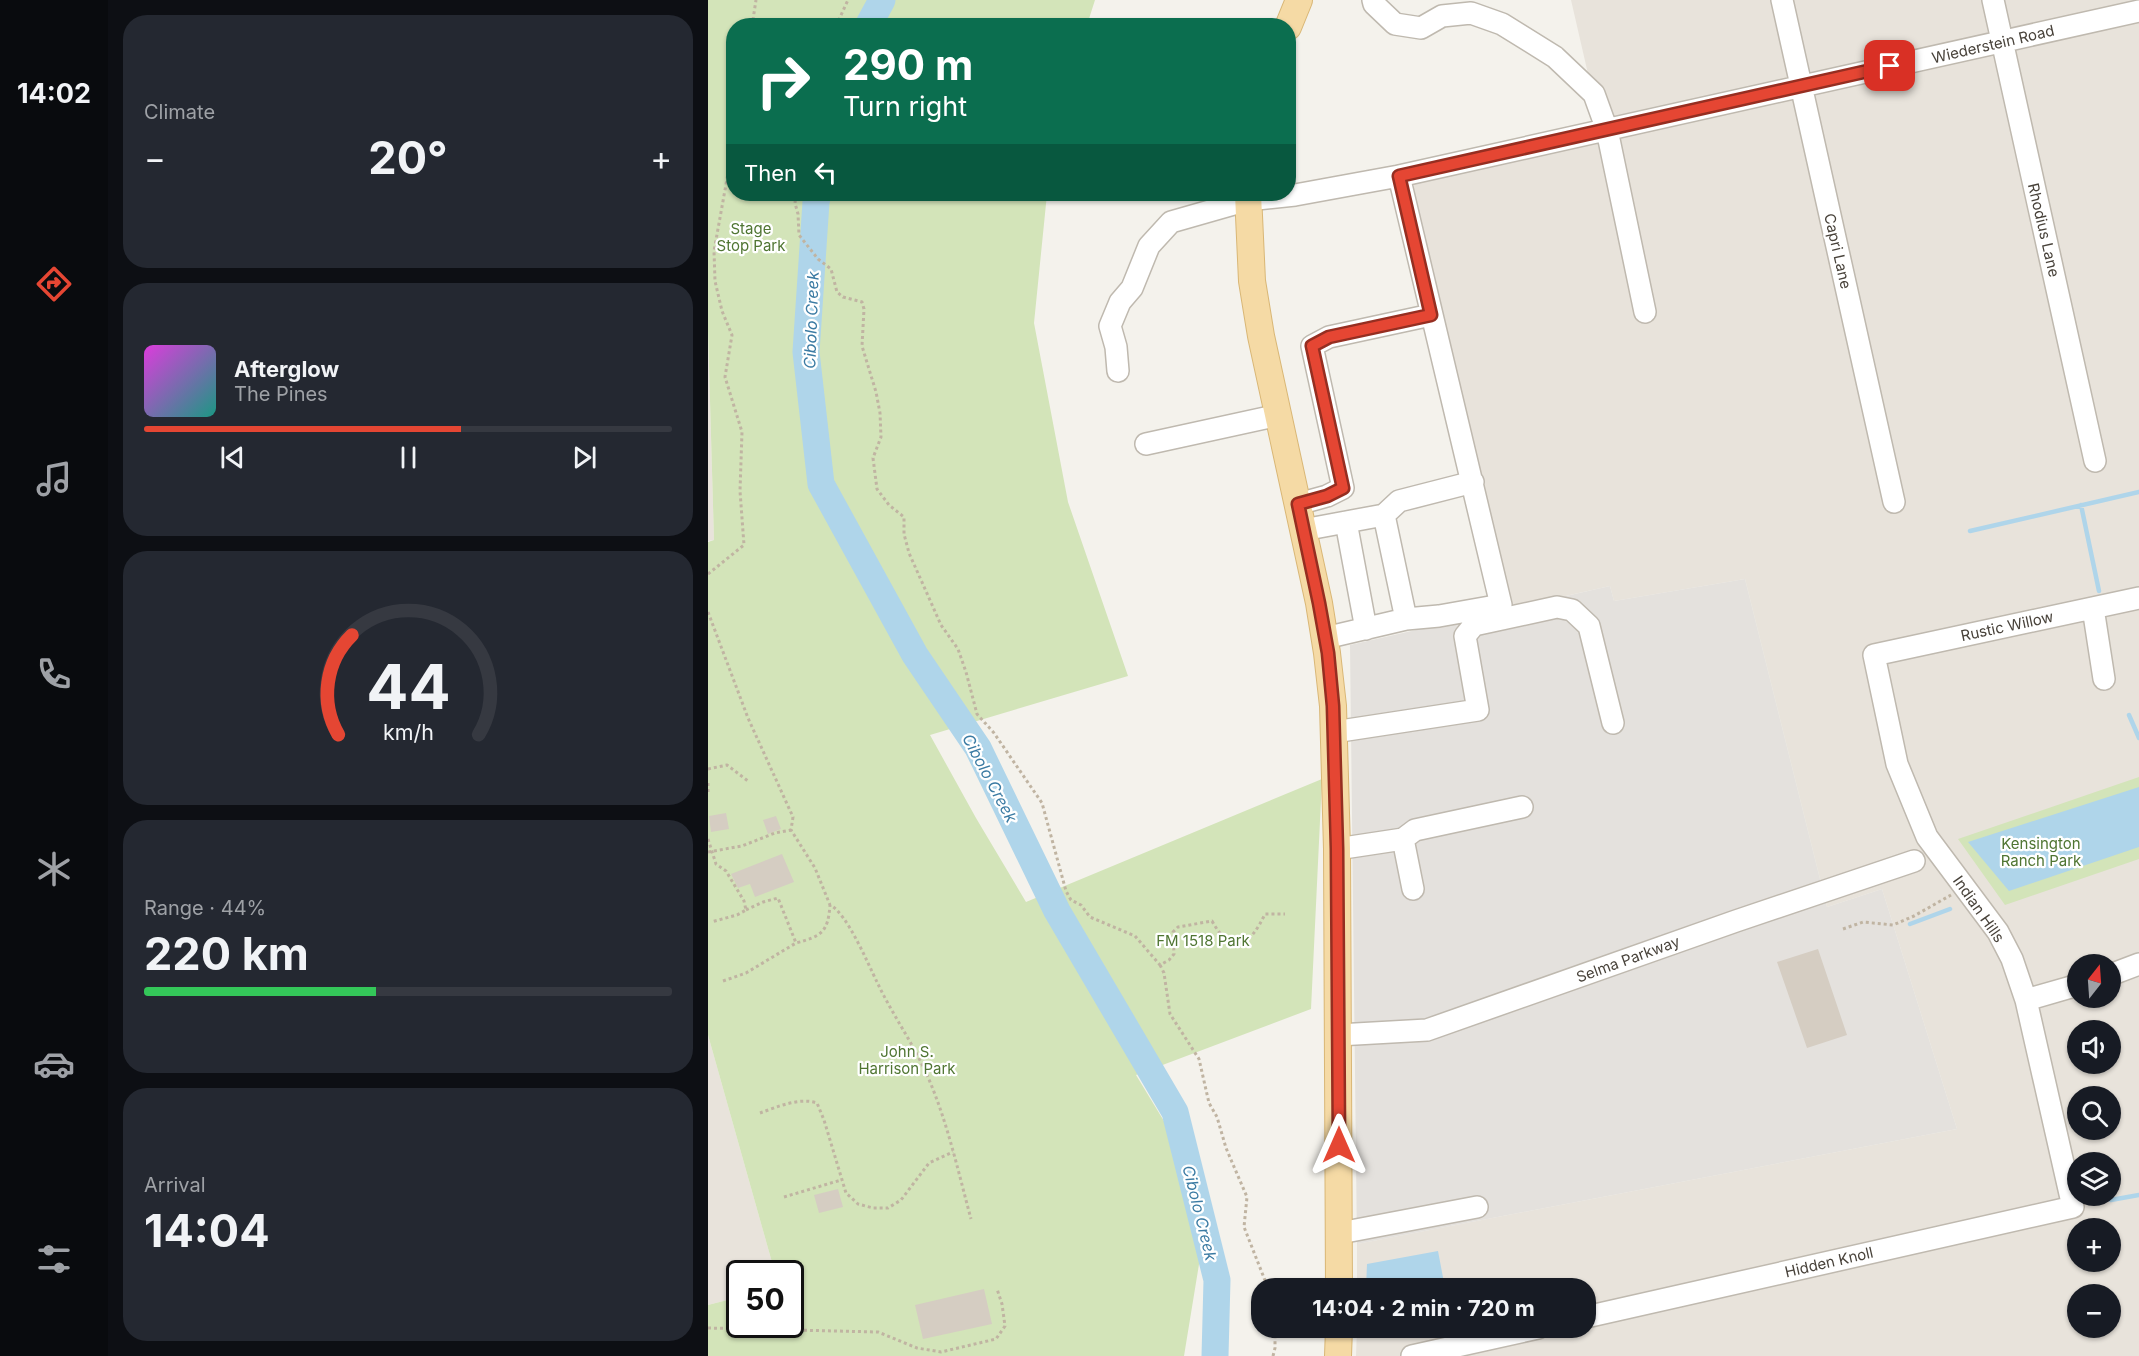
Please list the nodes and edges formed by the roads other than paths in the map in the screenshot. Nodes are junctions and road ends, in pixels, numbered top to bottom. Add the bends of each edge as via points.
1 (1299, 0) edge
2 (1373, 0) edge
3 (1782, 0) edge
4 (1993, 0) edge
5 (2139, 11) edge
6 (1292, 18) edge
7 (2002, 42) junction
8 (1801, 86) junction
9 (1607, 130) junction
10 (1399, 176) junction
11 (1296, 195) edge
12 (1236, 201) edge
13 (1248, 201) edge
14 (1645, 312) dead end
15 (1431, 315) junction
16 (1118, 372) dead end
17 (1279, 415) junction
18 (1146, 444) dead end
19 (2096, 461) dead end
20 (1473, 482) junction
21 (1894, 502) dead end
22 (1298, 504) junction
23 (1384, 515) junction
24 (1346, 522) junction
25 (1303, 530) junction
26 (2139, 598) edge
27 (2093, 608) junction
28 (1406, 619) junction
29 (1366, 629) junction
30 (1325, 638) junction
31 (1874, 655) joint
32 (2104, 679) dead end
33 (1613, 723) dead end
34 (1334, 732) junction
35 (1522, 807) dead end
36 (1403, 839) junction
37 (1337, 849) junction
38 (1914, 861) dead end
39 (1413, 889) dead end
40 (2139, 964) edge
41 (2121, 971) edge
42 (2067, 988) edge
43 (2026, 1000) junction
44 (1338, 1035) junction
45 (2073, 1207) joint
46 (1477, 1208) dead end
47 (1340, 1233) junction
48 (1339, 1278) edge
49 (1596, 1315) edge
50 (1339, 1338) edge
51 (1493, 1338) edge
52 (1338, 1356) edge
53 (1412, 1356) edge

1 - 6 main road
2 - 9 street via 1395,24 1421,28 1442,15 1471,13 1502,24 1555,57 1594,94
3 - 8 street, Capri Lane
4 - 7 street, Rhodius Lane
5 - 7 street, Wiederstein Road
7 - 8 street, Wiederstein Road
7 - 19 street, Rhodius Lane
8 - 9 street, Wiederstein Road
8 - 21 street, Capri Lane
9 - 10 street, Wiederstein Road
9 - 14 street
10 - 11 street, Wiederstein Road
10 - 15 street
12 - 16 street, Wiederstein Road via 1171,222 1149,246 1132,288 1120,302 1110,326
13 - 17 main road via 1252,281
15 - 20 street
15 - 22 street via 1329,337 1312,346 1343,488
17 - 18 street
17 - 22 main road
20 - 23 street via 1399,501
20 - 28 street via 1501,605
22 - 25 main road
23 - 24 street
23 - 28 street
24 - 25 street
24 - 29 street
25 - 30 main road
26 - 27 street, Rustic Willow
27 - 31 street, Rustic Willow
27 - 32 street
28 - 29 street
29 - 30 street
30 - 34 main road
31 - 43 street, Indian Hills via 1897,764 1907,791 1928,837 1998,932
33 - 34 street via 1589,626 1572,610 1557,608 1474,625 1465,636 1478,710
34 - 37 main road
35 - 36 street via 1415,830
36 - 37 street
36 - 39 street
37 - 44 main road
38 - 44 street, Selma Parkway via 1427,1030
40 - 41 street
42 - 43 street
43 - 45 street, Indian Hills
44 - 47 main road
45 - 49 street, Hidden Knoll
46 - 47 street
47 - 48 main road
50 - 52 main road
51 - 53 street

